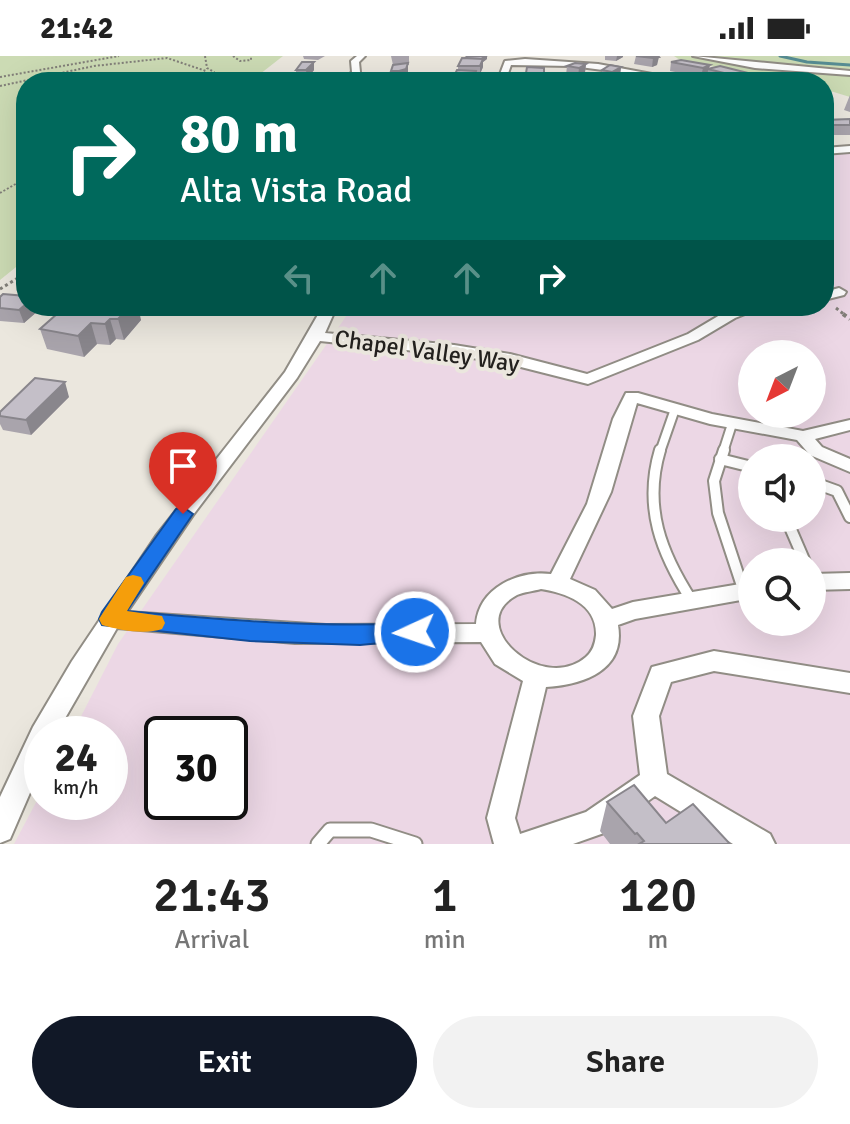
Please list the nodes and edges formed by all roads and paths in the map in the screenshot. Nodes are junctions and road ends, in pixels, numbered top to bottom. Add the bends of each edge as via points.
1 (119, 56) edge
2 (205, 56) edge
3 (233, 56) edge
4 (251, 56) edge
5 (696, 56) edge
6 (28, 72) edge
7 (66, 72) edge
8 (205, 72) edge
9 (214, 72) edge
10 (504, 72) edge
11 (637, 72) edge
12 (850, 73) edge
13 (839, 292) dead end
14 (834, 293) edge
15 (324, 316) edge
16 (728, 316) edge
17 (313, 336) junction
18 (675, 409) junction
19 (732, 424) junction
20 (850, 425) edge
21 (803, 436) junction
22 (720, 459) junction
23 (738, 464) edge
24 (850, 466) edge
25 (826, 487) edge
26 (850, 517) edge
27 (738, 565) edge
28 (826, 580) edge
29 (850, 581) edge
30 (557, 583) junction
31 (738, 593) edge
32 (692, 601) junction
33 (110, 619) junction
34 (607, 620) junction
35 (487, 633) junction
36 (536, 676) junction
37 (850, 683) edge
38 (53, 716) edge
39 (24, 775) edge
40 (654, 781) junction
41 (0, 829) edge
42 (318, 844) edge
43 (415, 844) edge
44 (509, 844) edge
45 (531, 844) edge
46 (760, 844) edge

1 - 6 path
2 - 9 path via 207,68
3 - 4 path via 245,61
5 - 12 street
7 - 8 path via 167,58
10 - 11 street via 507,64 530,59
13 - 14 street
15 - 17 street
16 - 17 street, Chapel Valley Way via 693,337 588,379 454,350
17 - 33 street
18 - 19 street
18 - 30 street via 632,396 601,491
18 - 32 lane via 654,467 651,510 667,563
19 - 21 street
19 - 22 lane
20 - 21 street
21 - 24 street via 816,451
22 - 23 lane
22 - 27 lane via 714,481 718,513
25 - 26 lane via 837,491
28 - 29 street
30 - 34 street via 588,596
30 - 35 street via 524,582 498,596 486,619
31 - 32 street
32 - 34 street
33 - 35 street via 250,632
33 - 38 street
34 - 36 street via 610,634 601,660 555,678
35 - 36 street via 504,659
36 - 44 street via 501,818
37 - 40 street via 714,661 661,674 646,716
39 - 41 street
40 - 45 street via 594,823
40 - 46 street
42 - 43 lane via 330,830 371,830

